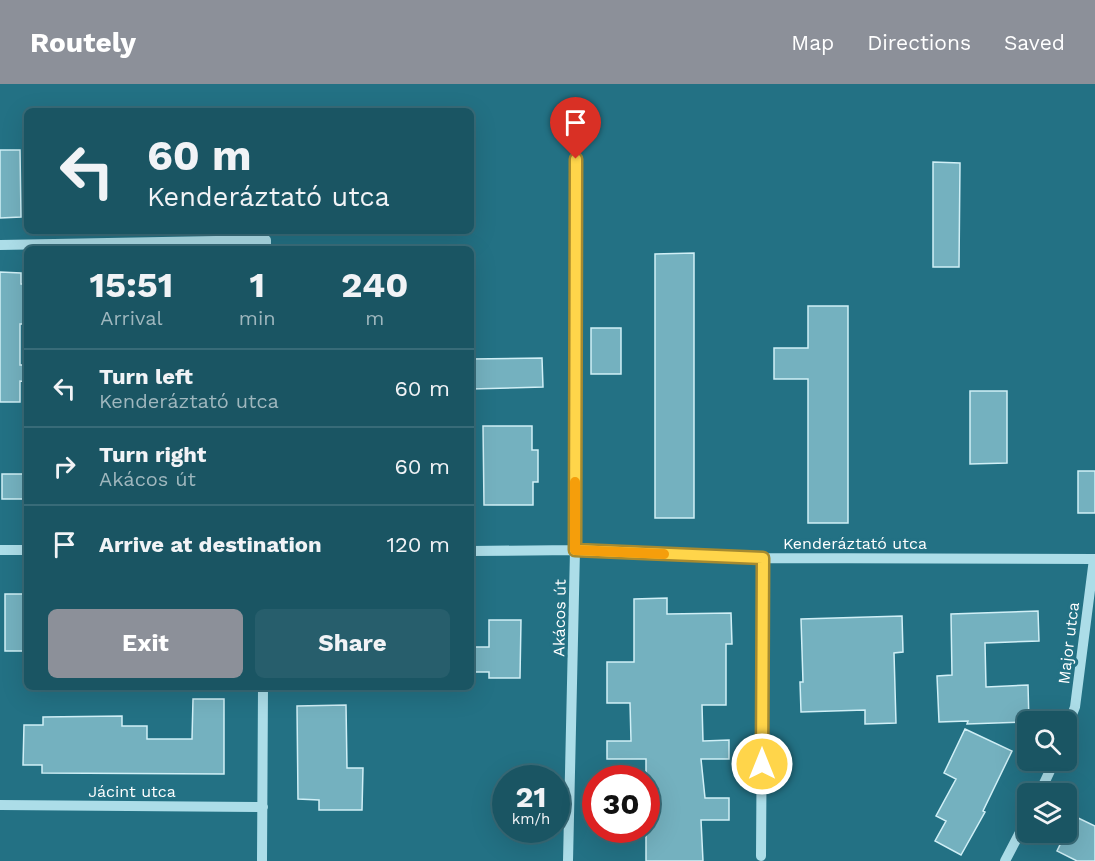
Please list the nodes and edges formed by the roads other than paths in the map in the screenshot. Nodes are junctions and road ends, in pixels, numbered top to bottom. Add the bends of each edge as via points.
1 (576, 159) dead end
2 (0, 245) edge
3 (266, 246) edge
4 (0, 550) edge
5 (24, 550) edge
6 (575, 550) junction
7 (474, 551) edge
8 (763, 558) junction
9 (1094, 558) edge
10 (263, 690) edge
11 (1073, 711) edge
12 (0, 805) edge
13 (263, 807) junction
14 (1017, 838) edge
15 (762, 856) dead end
16 (262, 861) edge
17 (568, 861) edge
18 (1005, 861) edge

1 - 6 street, Akácos út
2 - 3 street via 266,240
4 - 5 street
6 - 7 street, Kenderáztató utca
6 - 8 street, Kenderáztató utca
6 - 17 street, Akácos út
8 - 9 street, Kenderáztató utca
8 - 15 street
9 - 11 street, Major utca
10 - 13 street
12 - 13 street, Jácint utca
13 - 16 street
14 - 18 street

